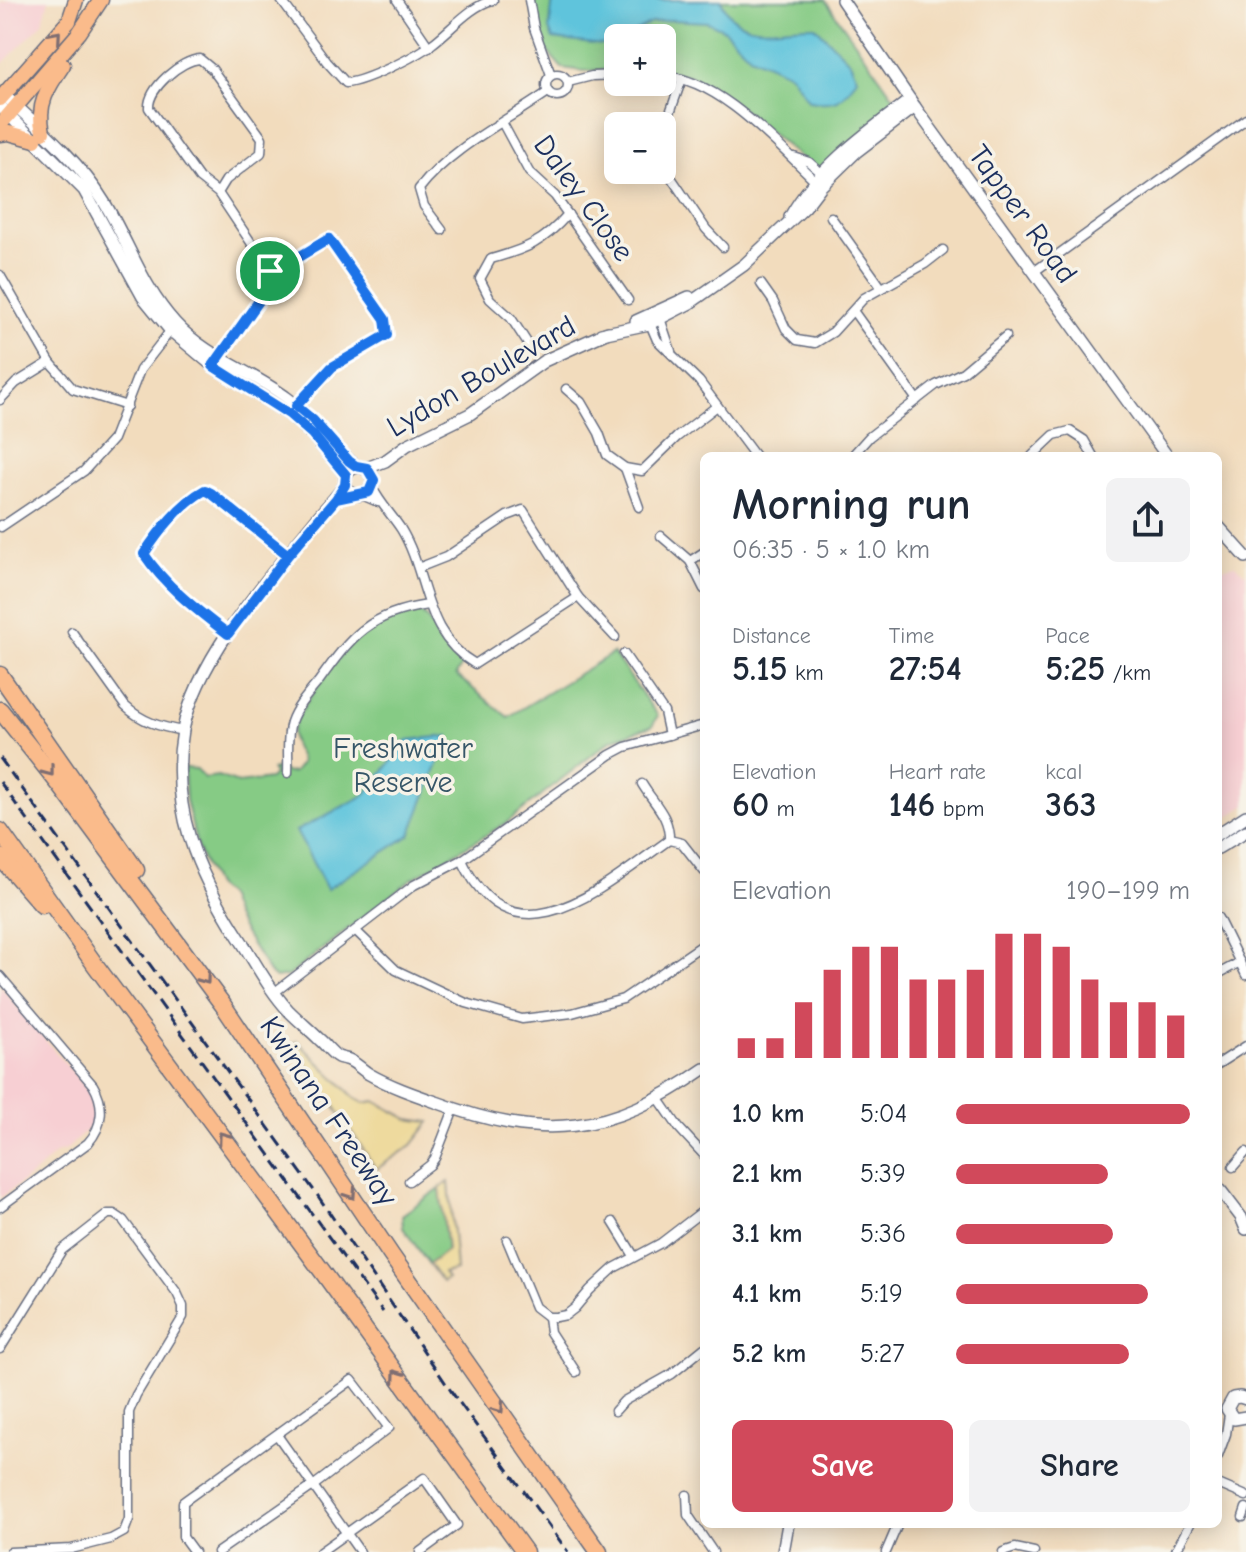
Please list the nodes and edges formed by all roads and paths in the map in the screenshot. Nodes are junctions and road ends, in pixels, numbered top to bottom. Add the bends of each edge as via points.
1 (76, 0) edge
2 (101, 0) edge
3 (281, 0) edge
4 (397, 0) edge
5 (493, 0) edge
6 (842, 0) edge
7 (526, 1) edge
8 (79, 33) junction
9 (429, 47) junction
10 (551, 75) junction
11 (604, 76) edge
12 (676, 78) edge
13 (682, 79) junction
14 (568, 82) junction
15 (548, 92) junction
16 (913, 104) junction
17 (5, 108) edge
18 (670, 112) edge
19 (1246, 119) edge
20 (503, 124) junction
21 (0, 134) edge
22 (39, 136) junction
23 (822, 180) junction
24 (676, 184) edge
25 (218, 193) junction
26 (568, 214) junction
27 (831, 217) dead end
28 (442, 230) dead end
29 (723, 247) dead end
30 (943, 250) dead end
31 (270, 271) junction
32 (1035, 271) junction
33 (0, 275) edge
34 (761, 284) dead end
35 (881, 287) junction
36 (628, 300) dead end
37 (854, 312) junction
38 (654, 318) junction
39 (173, 327) junction
40 (1006, 336) dead end
41 (528, 344) dead end
42 (50, 362) junction
43 (216, 362) junction
44 (566, 389) dead end
45 (0, 400) edge
46 (917, 400) junction
47 (127, 406) junction
48 (717, 406) junction
49 (293, 410) junction
50 (752, 452) edge
51 (856, 452) edge
52 (1036, 452) edge
53 (1091, 452) edge
54 (1164, 452) edge
55 (625, 468) junction
56 (367, 475) junction
57 (345, 480) junction
58 (358, 495) junction
59 (336, 499) junction
60 (379, 503) junction
61 (639, 507) dead end
62 (1, 526) edge
63 (1222, 530) edge
64 (661, 536) dead end
65 (288, 555) junction
66 (700, 555) edge
67 (1246, 557) edge
68 (690, 561) junction
69 (418, 568) junction
70 (700, 581) edge
71 (578, 597) junction
72 (428, 605) junction
73 (72, 632) dead end
74 (228, 634) junction
75 (615, 637) dead end
76 (624, 654) dead end
77 (0, 675) edge
78 (0, 710) edge
79 (700, 726) edge
80 (183, 731) junction
81 (669, 735) junction
82 (288, 773) dead end
83 (642, 784) dead end
84 (1246, 816) edge
85 (0, 831) edge
86 (1222, 831) edge
87 (1246, 831) edge
88 (669, 840) junction
89 (1222, 846) edge
90 (0, 857) edge
91 (462, 860) junction
92 (700, 866) edge
93 (1222, 926) edge
94 (169, 930) junction
95 (356, 931) junction
96 (700, 947) edge
97 (1240, 962) junction
98 (96, 966) junction
99 (1222, 972) edge
100 (1246, 975) edge
101 (0, 976) edge
102 (275, 992) junction
103 (1246, 1046) edge
104 (1222, 1061) edge
105 (700, 1072) edge
106 (659, 1099) junction
107 (454, 1109) junction
108 (700, 1151) edge
109 (1246, 1152) edge
110 (1233, 1167) dead end
111 (409, 1181) dead end
112 (1222, 1192) edge
113 (0, 1207) edge
114 (700, 1213) edge
115 (613, 1222) dead end
116 (1246, 1229) edge
117 (507, 1240) dead end
118 (634, 1256) junction
119 (548, 1317) junction
120 (0, 1349) edge
121 (700, 1351) edge
122 (576, 1372) dead end
123 (1246, 1385) edge
124 (1229, 1404) edge
125 (615, 1411) dead end
126 (1244, 1418) edge
127 (1226, 1434) junction
128 (277, 1435) junction
129 (1222, 1445) edge
130 (313, 1486) junction
131 (1222, 1486) edge
132 (687, 1495) dead end
133 (1246, 1496) edge
134 (787, 1528) edge
135 (896, 1528) edge
136 (1188, 1528) edge
137 (346, 1533) junction
138 (92, 1548) edge
139 (10, 1552) edge
140 (194, 1552) edge
141 (218, 1552) edge
142 (320, 1552) edge
143 (360, 1552) edge
144 (420, 1552) edge
145 (525, 1552) edge
146 (599, 1552) edge
147 (713, 1552) edge
148 (783, 1552) edge
149 (886, 1552) edge
150 (1003, 1552) edge
151 (1034, 1552) edge
152 (1175, 1552) edge

17 -> 1 highway via 69,21
2 - 8 highway
3 - 9 street via 346,83 361,82
4 - 9 street
5 - 9 street
6 - 16 street, Tapper Road
7 - 10 street
8 - 17 highway
8 - 22 highway via 43,99
10 - 14 street via 559,73
10 - 15 street
11 - 14 street
12 - 13 street
13 - 18 street
13 - 23 street via 725,102
14 - 15 street via 563,95
15 - 20 street
16 - 23 street, Lydon Boulevard
16 - 32 street, Tapper Road
17 - 22 street
19 - 32 street
20 - 26 street, Daley Close via 529,172
20 - 28 street via 470,142 419,189
21 - 22 highway
22 - 39 street via 71,160 103,201 146,287
23 - 38 street, Lydon Boulevard via 744,265 690,303
24 - 29 street
25 - 25 street via 199,178 149,108 151,94 194,59 212,69 262,138 261,153 226,180
25 - 31 street
26 - 36 street, Daley Close
26 - 41 street via 529,248 491,259 480,279
27 - 35 street
30 - 35 street
31 - 43 street via 266,291
31 - 49 street via 329,239 385,319 387,335 332,367
32 - 54 street, Tapper Road
33 - 42 street
34 - 37 street via 797,340 815,343
35 - 37 street
37 - 46 street
38 - 48 street via 671,352
38 - 56 street, Lydon Boulevard via 601,334 544,361 470,414 407,445
39 - 43 street
39 - 47 street via 140,370
40 - 46 street via 963,372
42 - 45 street
42 - 47 street via 73,389
43 - 49 street
44 - 55 street via 581,402 607,455
46 - 51 street
47 - 62 street via 113,439 84,471
48 - 50 street
48 - 55 street via 642,471
49 - 56 street
49 - 57 street
52 - 53 street via 1054,435 1070,431
55 - 61 street
56 - 57 street via 350,469
56 - 58 street
56 - 60 street
57 - 58 street
57 - 59 street
58 - 59 street
58 - 60 street
59 - 65 street
60 - 69 street via 401,529
63 - 67 street
64 - 68 street
65 - 74 street
65 - 74 street via 205,490 152,542 144,554 154,570
66 - 68 street
68 - 70 street
69 - 71 street via 523,510
69 - 72 street
71 - 72 street via 475,664 456,653
71 - 75 street
72 - 82 street via 369,624 346,643 290,724
73 - 80 street via 135,716
74 - 80 street via 200,679
76 - 81 street via 664,712
77 - 94 highway via 109,830
78 -> 94 highway, Kwinana Freeway
79 - 81 street
80 - 102 street via 180,796 198,862 210,892
81 - 91 street via 610,755
83 - 88 street via 670,826
84 - 86 street
85 - 98 highway
87 - 89 street
88 - 91 street via 587,897 528,914 498,908 472,882
88 - 92 street via 682,843
90 - 98 highway
91 - 95 street via 414,885
93 - 97 street
94 -> 146 highway, Kwinana Freeway
95 - 96 street via 396,970 466,1003 522,1019 623,999
95 - 102 street
97 - 99 street
97 - 100 street
145 -> 98 highway
101 - 113 street via 93,1085 101,1107 97,1131 88,1143
102 - 107 street via 338,1057
103 - 104 street
105 - 106 street
106 - 107 street via 619,1116 557,1127 504,1124
106 - 108 street
107 - 111 street via 435,1158
109 - 110 street
112 - 116 street
114 - 118 street
115 - 118 street
117 - 119 street via 531,1300
118 - 119 street via 599,1280 566,1315
119 - 122 street via 550,1332
120 - 138 street via 62,1250 108,1214 123,1220 181,1300 183,1317 129,1412 127,1527
121 - 125 street
123 - 124 street
124 - 126 street via 1234,1419
124 - 127 street
126 - 127 street
127 - 129 street
128 - 130 street
128 - 130 street via 352,1380 389,1428
128 - 140 street via 183,1502 183,1537
130 - 137 street
130 - 141 street
131 - 133 street
132 - 147 street via 688,1515
134 - 148 street
135 - 149 street
136 - 152 street
137 - 142 street
137 - 143 street
137 - 144 street via 424,1478 457,1525
138 - 139 street
150 - 151 street

